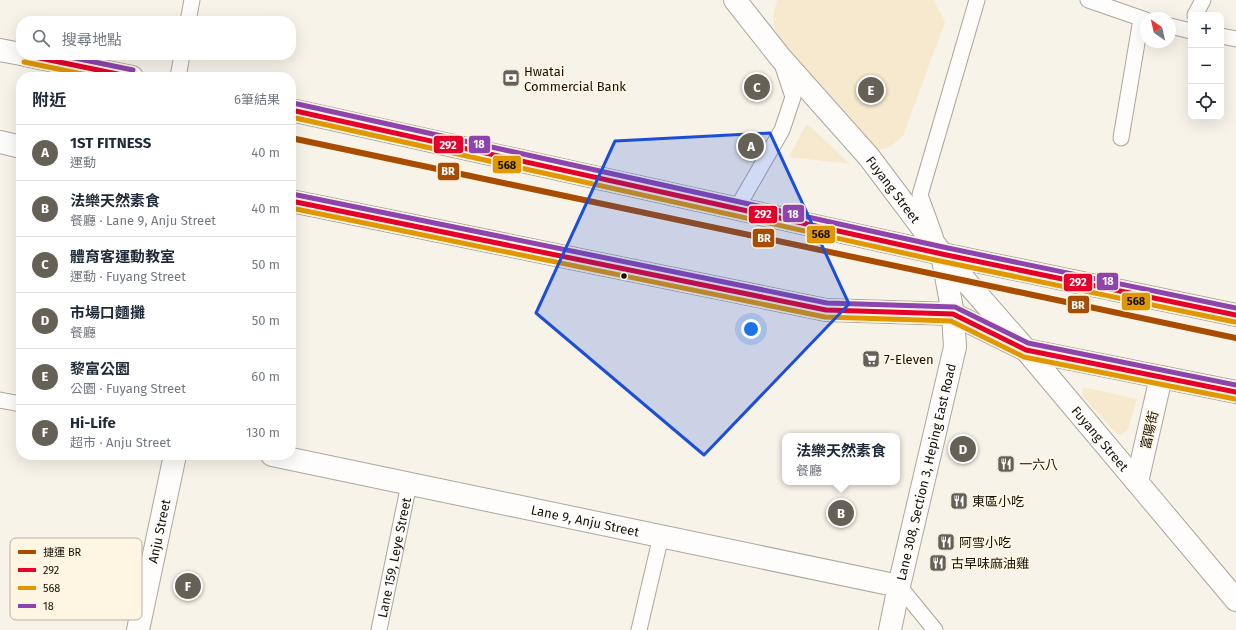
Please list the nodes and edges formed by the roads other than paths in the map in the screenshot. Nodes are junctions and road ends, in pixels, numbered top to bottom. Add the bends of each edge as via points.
1 (192, 0) edge
2 (734, 0) edge
3 (977, 0) edge
4 (1088, 0) edge
5 (1203, 0) edge
6 (1197, 12) edge
7 (189, 16) edge
8 (1140, 18) edge
9 (1176, 27) edge
10 (1188, 28) edge
11 (1140, 35) edge
12 (1224, 37) edge
13 (1236, 39) edge
14 (0, 50) edge
15 (16, 53) edge
16 (780, 57) junction
17 (49, 60) edge
18 (181, 60) edge
19 (108, 72) edge
20 (179, 72) edge
21 (296, 111) edge
22 (1121, 138) dead end
23 (0, 142) edge
24 (16, 146) edge
25 (296, 202) edge
26 (736, 208) junction
27 (942, 254) junction
28 (953, 314) junction
29 (1236, 315) edge
30 (1026, 350) junction
31 (1161, 377) junction
32 (1236, 392) edge
33 (0, 400) edge
34 (16, 403) edge
35 (174, 460) edge
36 (296, 460) edge
37 (1137, 482) junction
38 (409, 484) junction
39 (661, 536) junction
40 (899, 586) junction
41 (1236, 600) edge
42 (142, 611) edge
43 (140, 620) edge
44 (138, 630) edge
45 (379, 630) edge
46 (639, 630) edge
47 (890, 630) edge
48 (935, 630) edge

1 - 7 lane
2 - 16 street, Fuyang Street
3 - 27 lane via 920,195
4 - 8 lane
5 - 6 lane
9 - 10 lane
11 - 22 lane
12 - 13 lane
14 - 15 street
16 - 26 lane via 793,97 782,130
16 - 27 street, Fuyang Street via 869,157
17 - 19 street
18 - 20 lane
21 - 26 street
23 - 24 street
25 - 28 street via 826,310
26 - 27 street
27 - 28 street, Lane 308, Section 3, Heping East Road
27 - 29 street
27 - 30 street, Fuyang Street
28 - 30 street
28 - 40 street, Lane 308, Section 3, Heping East Road via 955,347
30 - 31 street
30 - 37 street, Fuyang Street
31 - 32 street
31 - 37 street, 富陽街
33 - 34 lane
35 - 42 street, Anju Street
36 - 38 street, Lane 9, Anju Street
37 - 41 street, Fuyang Street
38 - 39 street, Lane 9, Anju Street
38 - 45 lane, Lane 159, Leye Street
39 - 40 street, Lane 9, Anju Street
39 - 46 lane
40 - 47 street, Lane 308, Section 3, Heping East Road
40 - 48 lane
43 - 44 street, Anju Street

